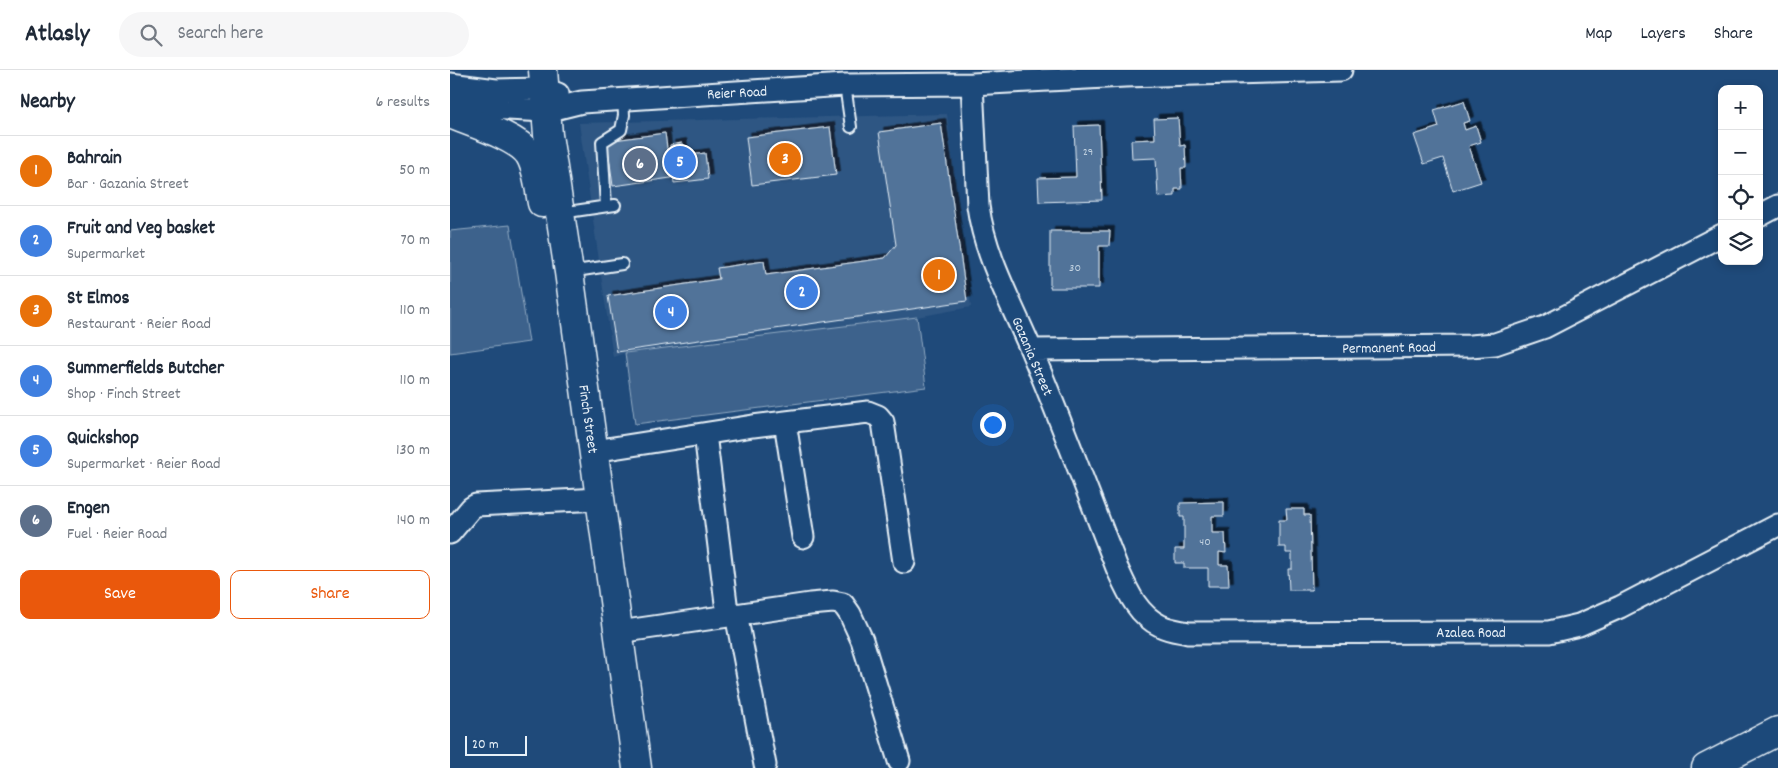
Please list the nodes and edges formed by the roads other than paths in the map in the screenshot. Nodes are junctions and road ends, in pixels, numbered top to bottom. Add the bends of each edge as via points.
1 (1341, 70) edge
2 (1125, 73) edge
3 (845, 78) edge
4 (450, 84) edge
5 (972, 84) junction
6 (544, 90) edge
7 (623, 98) junction
8 (450, 101) edge
9 (450, 114) edge
10 (851, 127) dead end
11 (1778, 206) edge
12 (561, 213) junction
13 (1763, 214) edge
14 (1718, 237) edge
15 (622, 264) dead end
16 (569, 272) junction
17 (1032, 350) junction
18 (580, 352) junction
19 (785, 422) junction
20 (705, 434) junction
21 (594, 451) junction
22 (601, 499) junction
23 (1778, 525) edge
24 (450, 533) edge
25 (803, 537) dead end
26 (904, 562) dead end
27 (732, 608) junction
28 (1144, 614) joint
29 (619, 632) junction
30 (629, 704) junction
31 (1778, 731) edge
32 (899, 761) dead end
33 (765, 765) dead end
34 (620, 768) edge
35 (637, 768) edge
36 (1706, 768) edge

1 - 2 street, Reier Road
2 - 5 street, Reier Road
3 - 5 street, Reier Road
3 - 7 street, Reier Road
3 - 10 lane
4 - 6 street, Reier Road via 496,90
5 - 17 street, Gazania Street via 980,223 1004,290
6 - 7 street, Reier Road via 582,102
6 - 8 street, Reier Road via 490,108
6 - 12 street, Finch Street
7 - 12 lane via 621,130 602,142 610,206
9 - 18 street via 505,136 529,154 536,172 555,274
11 - 13 street
12 - 16 street, Finch Street
14 - 17 street, Permanent Road via 1545,327 1494,344
15 - 16 lane
16 - 18 street, Finch Street
17 - 28 street, Gazania Street via 1117,568 1128,592
18 - 21 street, Finch Street
19 - 20 street
19 - 25 street
19 - 26 street via 863,412 878,416 886,433
20 - 21 street
20 - 27 street
21 - 22 street, Finch Street
22 - 24 street via 476,505
22 - 29 street, Finch Street
23 - 28 street, Azalea Road via 1620,607 1564,630 1188,633 1161,626
27 - 29 street
27 - 32 street via 843,604 862,640
27 - 33 street
29 - 30 street, Finch Street
30 - 34 street
30 - 35 street, Finch Street
31 - 36 street

